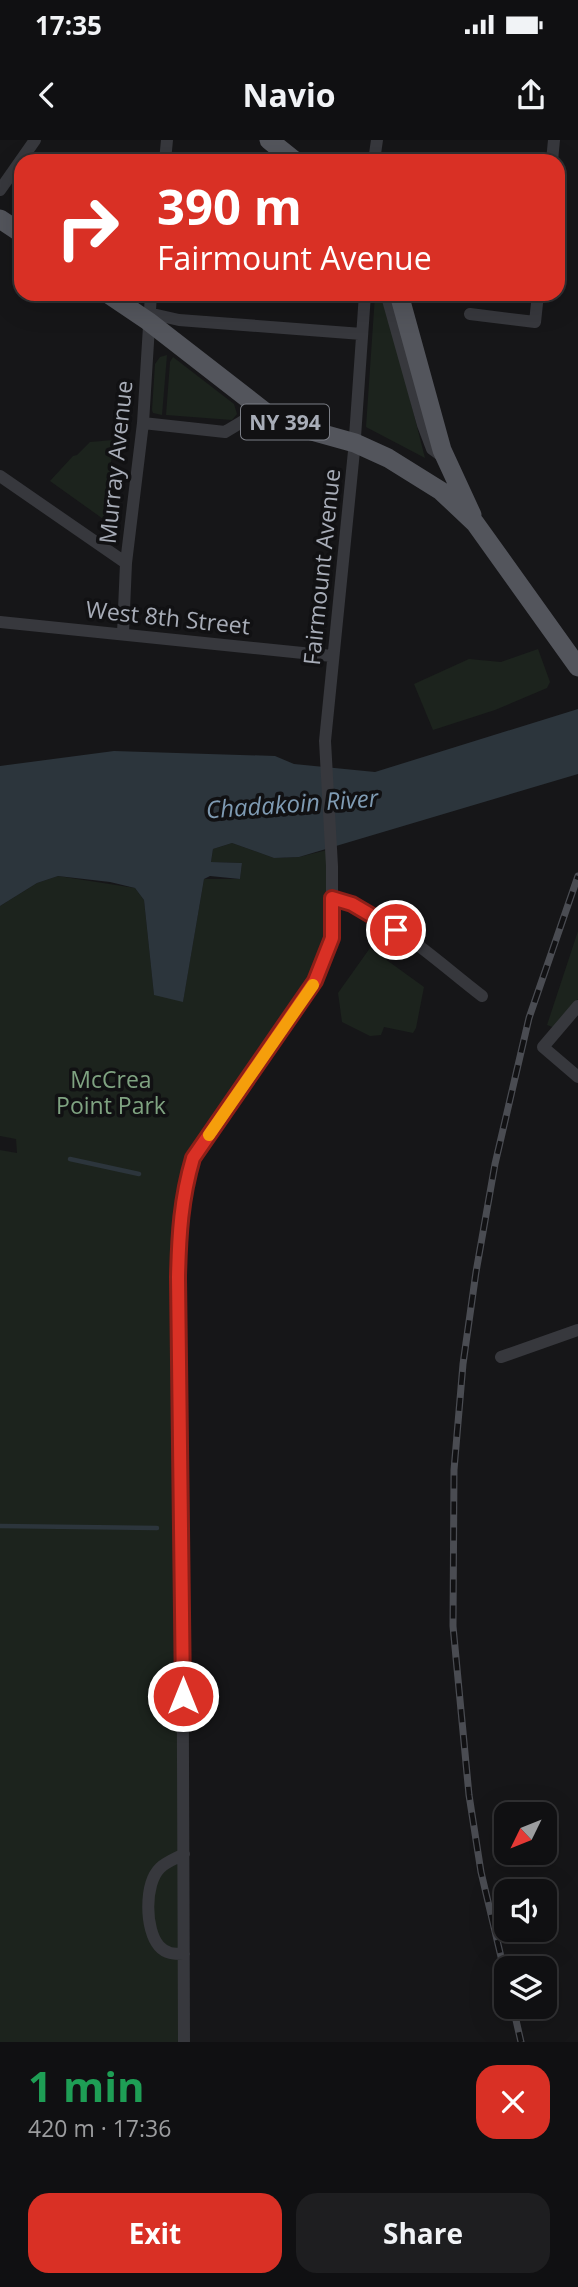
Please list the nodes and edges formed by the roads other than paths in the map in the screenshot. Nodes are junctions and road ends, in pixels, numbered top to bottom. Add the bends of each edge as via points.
1 (269, 140) edge
2 (286, 154) edge
3 (14, 170) edge
4 (0, 190) edge
5 (120, 301) edge
6 (149, 301) edge
7 (366, 301) edge
8 (388, 301) edge
9 (401, 301) edge
10 (537, 301) edge
11 (470, 314) dead end
12 (148, 317) junction
13 (362, 334) junction
14 (257, 406) junction
15 (143, 423) junction
16 (355, 443) junction
17 (446, 459) junction
18 (0, 476) edge
19 (475, 523) junction
20 (126, 563) junction
21 (0, 622) edge
22 (123, 633) junction
23 (332, 656) junction
24 (578, 667) edge
25 (332, 898) junction
26 (482, 996) dead end
27 (578, 1006) edge
28 (578, 1077) edge
29 (578, 1330) edge
30 (501, 1357) dead end
31 (184, 1854) junction
32 (184, 1954) junction
33 (184, 2042) edge

1 - 2 main road
3 - 4 street
5 - 12 main road, NY 394
6 - 12 street, Murray Avenue
7 - 13 street, Fairmount Avenue
8 - 17 street via 423,425 432,449
9 - 17 main road, NY 394
10 - 11 street via 535,322
12 - 13 street
12 - 14 main road, NY 394
12 - 15 street, Murray Avenue
13 - 16 street, Fairmount Avenue
14 - 15 street via 225,432
14 - 16 main road, NY 394 via 294,426
15 - 20 street, Murray Avenue
16 - 19 main road, NY 394 via 441,491
16 - 23 street, Fairmount Avenue
17 - 19 main road, NY 394
18 - 20 street
19 - 24 main road, NY 394
20 - 22 street, Murray Avenue
21 - 22 street, West 8th Street
22 - 23 street, West 8th Street
23 - 25 street, Fairmount Avenue via 325,741
25 - 26 street via 382,920
25 - 31 street via 332,938 315,981 193,1158 182,1201 178,1277
27 - 28 street via 544,1047
29 - 30 street
31 - 32 street
31 - 32 street via 160,1868 148,1891 157,1943 168,1952
32 - 33 street

